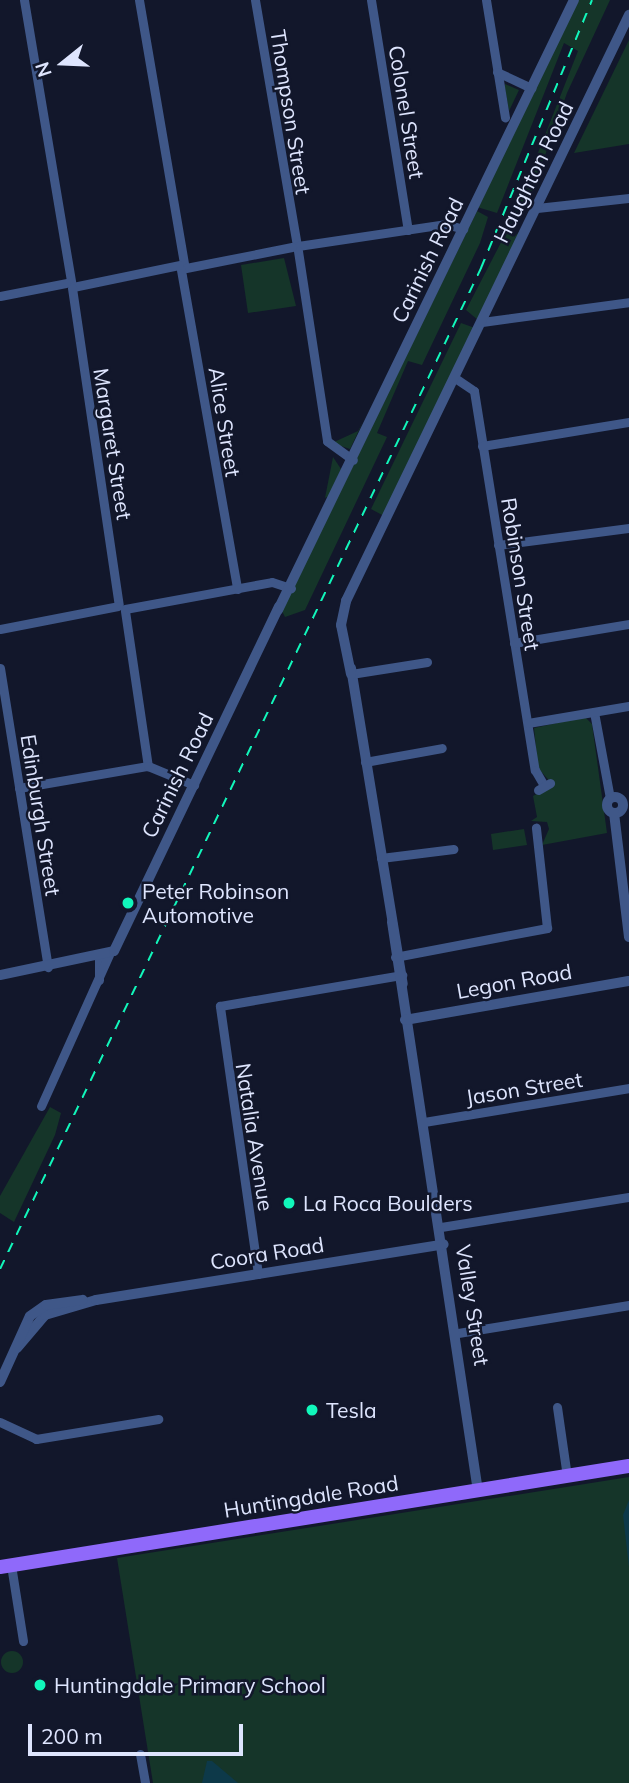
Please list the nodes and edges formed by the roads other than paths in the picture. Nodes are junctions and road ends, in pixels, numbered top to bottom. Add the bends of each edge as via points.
1 (24, 0) edge
2 (139, 0) edge
3 (255, 0) edge
4 (371, 0) edge
5 (486, 0) edge
6 (574, 0) edge
7 (629, 15) edge
8 (497, 72) junction
9 (531, 88) junction
10 (505, 117) dead end
11 (629, 198) edge
12 (537, 208) junction
13 (408, 230) junction
14 (461, 232) junction
15 (295, 249) junction
16 (182, 267) junction
17 (69, 285) junction
18 (0, 296) edge
19 (629, 302) edge
20 (482, 322) junction
21 (458, 379) junction
22 (629, 422) edge
23 (482, 446) junction
24 (353, 460) junction
25 (629, 528) edge
26 (498, 545) junction
27 (234, 589) junction
28 (288, 589) junction
29 (122, 608) junction
30 (343, 620) joint
31 (629, 625) edge
32 (3, 627) edge
33 (514, 643) junction
34 (427, 662) dead end
35 (0, 668) edge
36 (351, 674) junction
37 (629, 706) edge
38 (594, 712) junction
39 (528, 723) junction
40 (442, 748) dead end
41 (366, 762) junction
42 (148, 766) junction
43 (194, 785) junction
44 (544, 786) dead end
45 (19, 788) junction
46 (610, 798) junction
47 (626, 801) edge
48 (614, 813) junction
49 (538, 827) dead end
50 (453, 849) dead end
51 (381, 858) junction
52 (629, 937) edge
53 (104, 957) junction
54 (397, 957) junction
55 (48, 967) junction
56 (0, 975) edge
57 (399, 975) junction
58 (629, 981) edge
59 (408, 1019) junction
60 (629, 1088) edge
61 (41, 1105) dead end
62 (424, 1122) junction
63 (629, 1197) edge
64 (441, 1227) junction
65 (444, 1244) junction
66 (258, 1274) junction
67 (629, 1305) edge
68 (458, 1333) junction
69 (0, 1382) edge
70 (557, 1407) dead end
71 (158, 1419) dead end
72 (0, 1422) edge
73 (629, 1466) edge
74 (568, 1476) junction
75 (482, 1490) junction
76 (6, 1566) edge
77 (23, 1641) dead end
78 (140, 1754) dead end
79 (145, 1783) edge

1 - 17 street, Margaret Street
2 - 16 street, Alice Street
3 - 15 street, Thompson Street
4 - 13 street, Colonel Street
5 - 8 street
6 - 9 street, Carinish Road
7 - 12 street, Haughton Road
8 - 9 street
8 - 10 street
9 - 14 street, Carinish Road
11 - 12 street
12 - 20 street, Haughton Road
13 - 14 street via 438,226
13 - 15 street
14 - 24 street, Carinish Road
15 - 16 street
15 - 24 street, Thompson Street via 327,442
16 - 17 street
16 - 27 street, Alice Street
17 - 18 street
17 - 29 street, Margaret Street
19 - 20 street
20 - 21 street, Haughton Road
21 - 23 street, Robinson Street via 473,388
21 - 30 street, Haughton Road
22 - 23 street
23 - 26 street, Robinson Street
24 - 28 street, Carinish Road
25 - 26 street
26 - 33 street, Robinson Street
27 - 28 street via 268,584
27 - 29 street
28 - 43 street, Carinish Road
29 - 32 street
29 - 42 street, Margaret Street
30 - 36 street, Valley Street
31 - 33 street
33 - 39 street, Robinson Street
34 - 36 street
35 - 45 street, Edinburgh Street
36 - 41 street, Valley Street
37 - 38 street
38 - 39 street
38 - 46 street
39 - 44 street, Robinson Street
40 - 41 street
41 - 51 street, Valley Street
42 - 43 street
42 - 45 street
43 - 53 street, Carinish Road
45 - 55 street, Edinburgh Street
46 - 47 street
46 - 48 street
47 - 48 street
48 - 52 street
49 - 54 street via 547,928
50 - 51 street
51 - 54 street, Valley Street
53 - 55 street
53 - 61 street, Carinish Road via 99,982
54 - 57 street, Valley Street
55 - 56 street
57 - 59 street, Valley Street
57 - 66 street, Natalia Avenue via 220,1006
58 - 59 street, Legon Road
59 - 62 street, Valley Street
60 - 62 street, Jason Street
62 - 64 street, Valley Street
63 - 64 street
64 - 65 street, Valley Street
65 - 66 street, Coora Road
65 - 68 street, Valley Street
66 - 69 street, Coora Road via 44,1311
67 - 68 street
68 - 75 street, Valley Street
70 - 74 street
71 - 72 street via 36,1438
73 - 74 main road, Huntingdale Road
74 - 75 main road, Huntingdale Road
75 - 76 main road, Huntingdale Road
76 - 77 street
78 - 79 street

